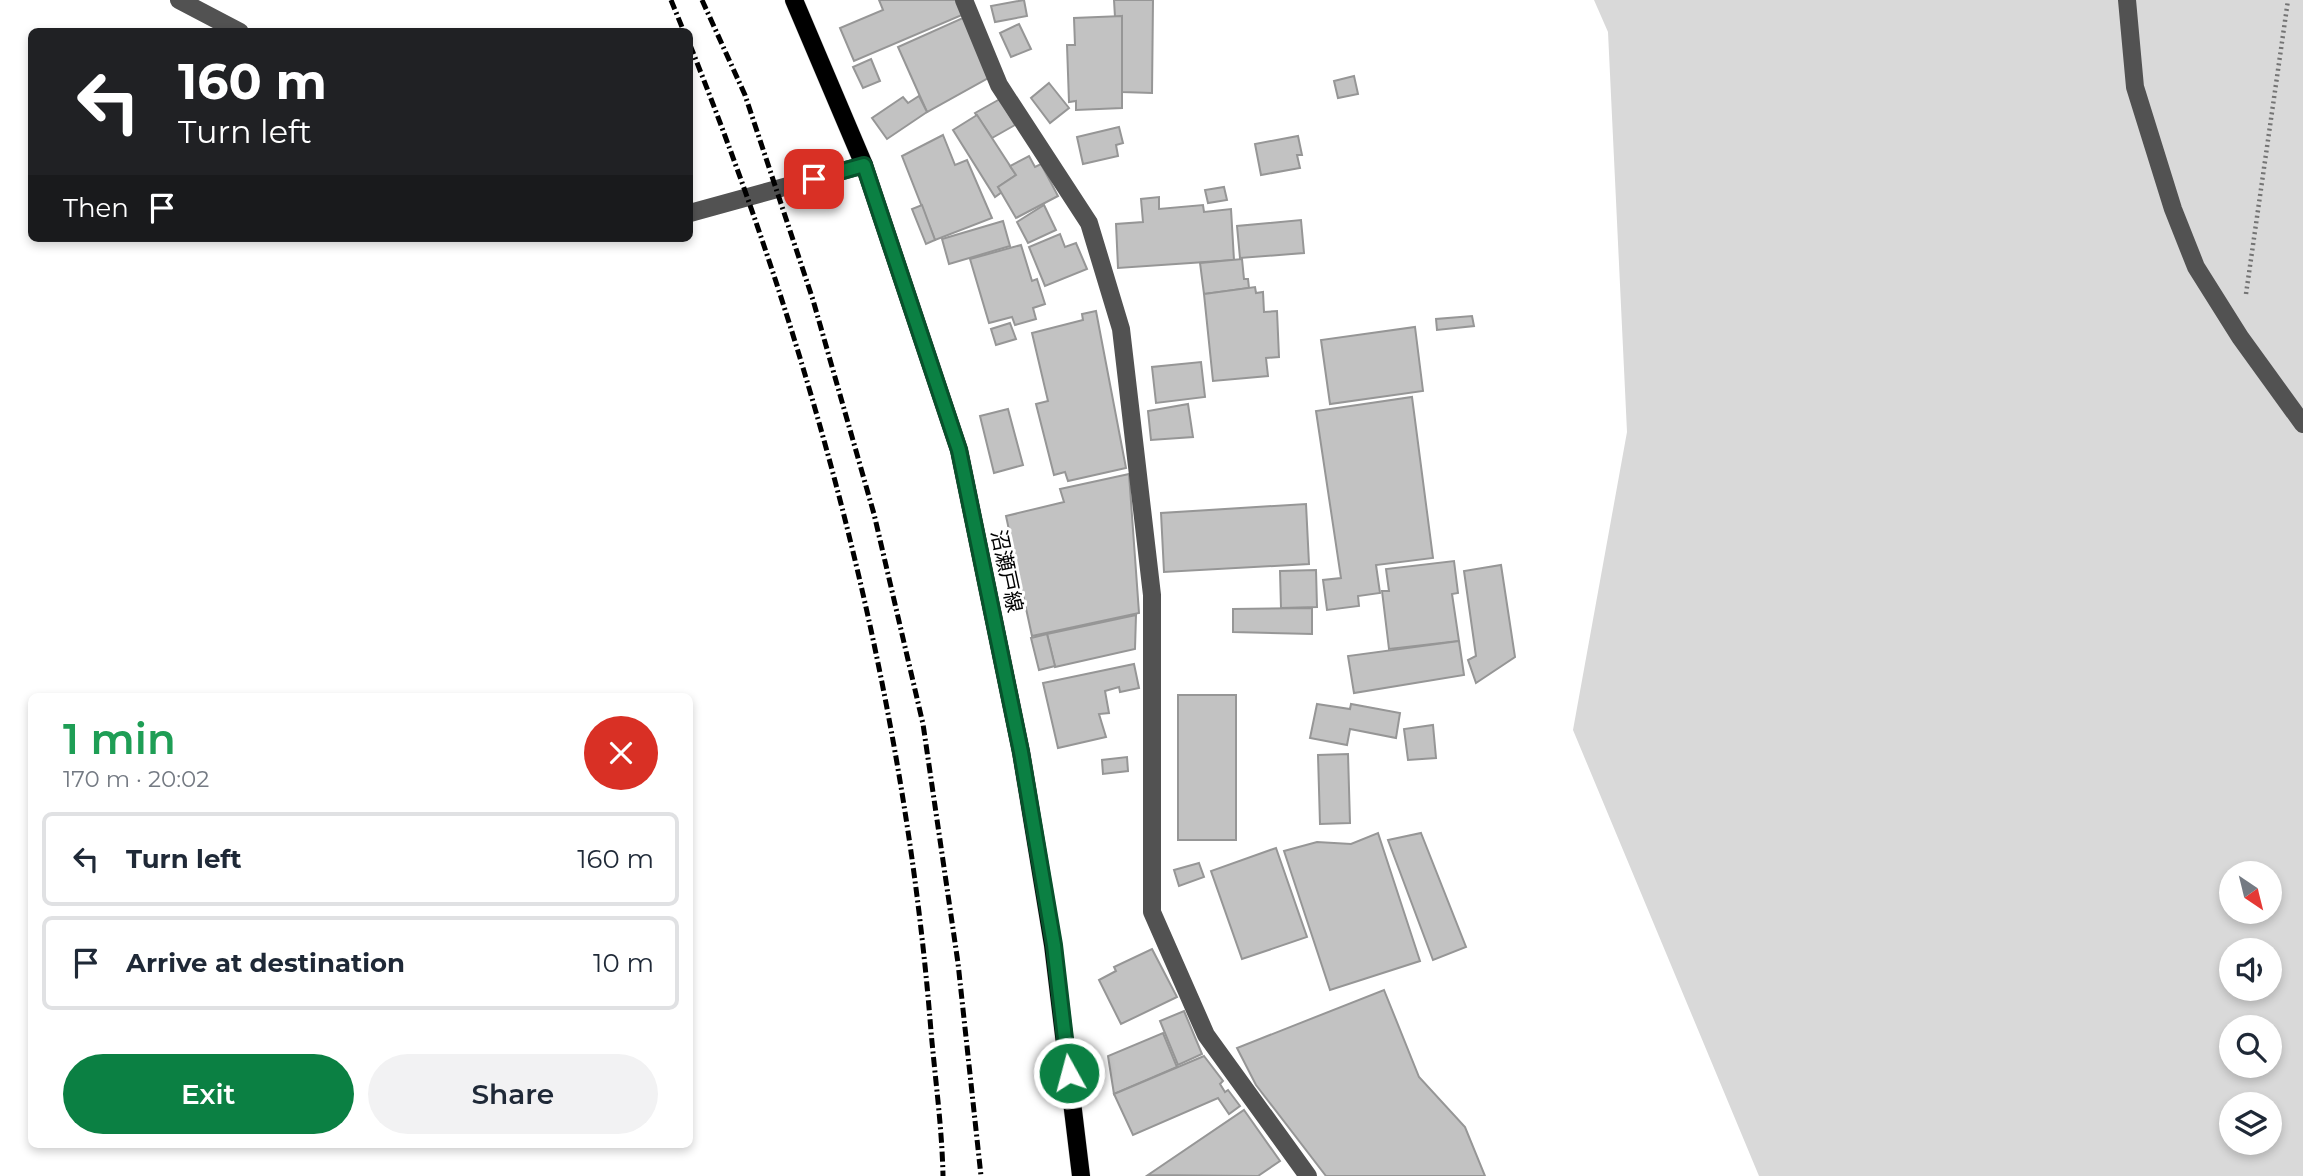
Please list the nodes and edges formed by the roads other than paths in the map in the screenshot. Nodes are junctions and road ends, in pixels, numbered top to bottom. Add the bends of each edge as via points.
1 (179, 0) edge
2 (794, 0) edge
3 (964, 0) edge
4 (2127, 0) edge
5 (232, 28) edge
6 (864, 165) junction
7 (693, 212) edge
8 (2303, 424) edge
9 (1081, 1176) edge
10 (1308, 1176) edge

1 - 5 street
2 - 6 main road, 沼瀬戸線
3 - 10 street via 999,85 1089,223 1121,330 1152,595 1152,912 1206,1035
4 - 8 street via 2135,87 2196,267
6 - 7 street
6 - 9 main road, 沼瀬戸線 via 959,450 1054,945

